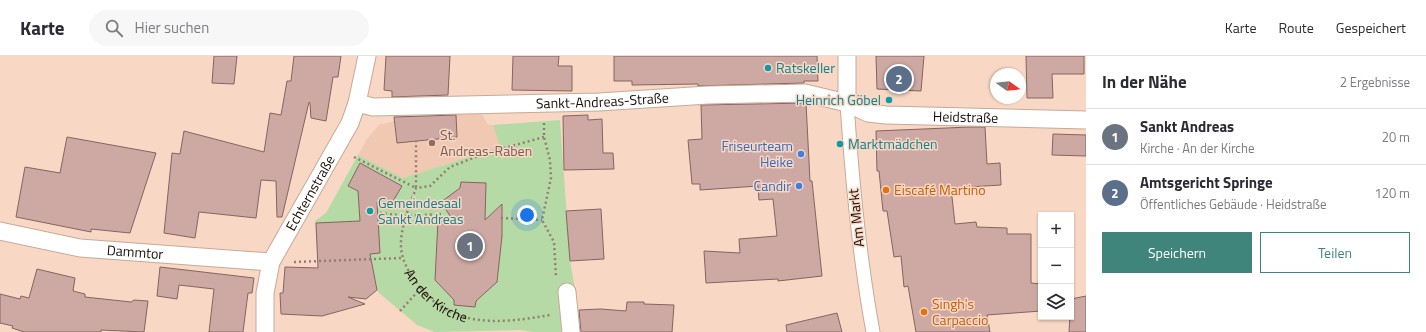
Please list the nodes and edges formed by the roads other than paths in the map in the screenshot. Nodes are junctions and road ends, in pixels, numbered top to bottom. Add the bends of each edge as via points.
1 (367, 56) edge
2 (847, 56) edge
3 (357, 103) junction
4 (847, 103) junction
5 (1086, 120) edge
6 (0, 231) edge
7 (271, 262) junction
8 (562, 287) road end
9 (265, 332) edge
10 (571, 332) edge
11 (873, 332) edge

1 - 3 street, Echternstraße
2 - 4 street
3 - 4 street, Sankt-Andreas-Straße via 373,107 544,104 708,95 805,93
3 - 7 street, Echternstraße via 337,148
4 - 5 street, Heidstraße via 868,113 886,116
4 - 11 street, Am Markt via 852,190
6 - 7 street, Dammtor via 80,248
7 - 9 street, Echternstraße via 265,293
8 - 10 street

